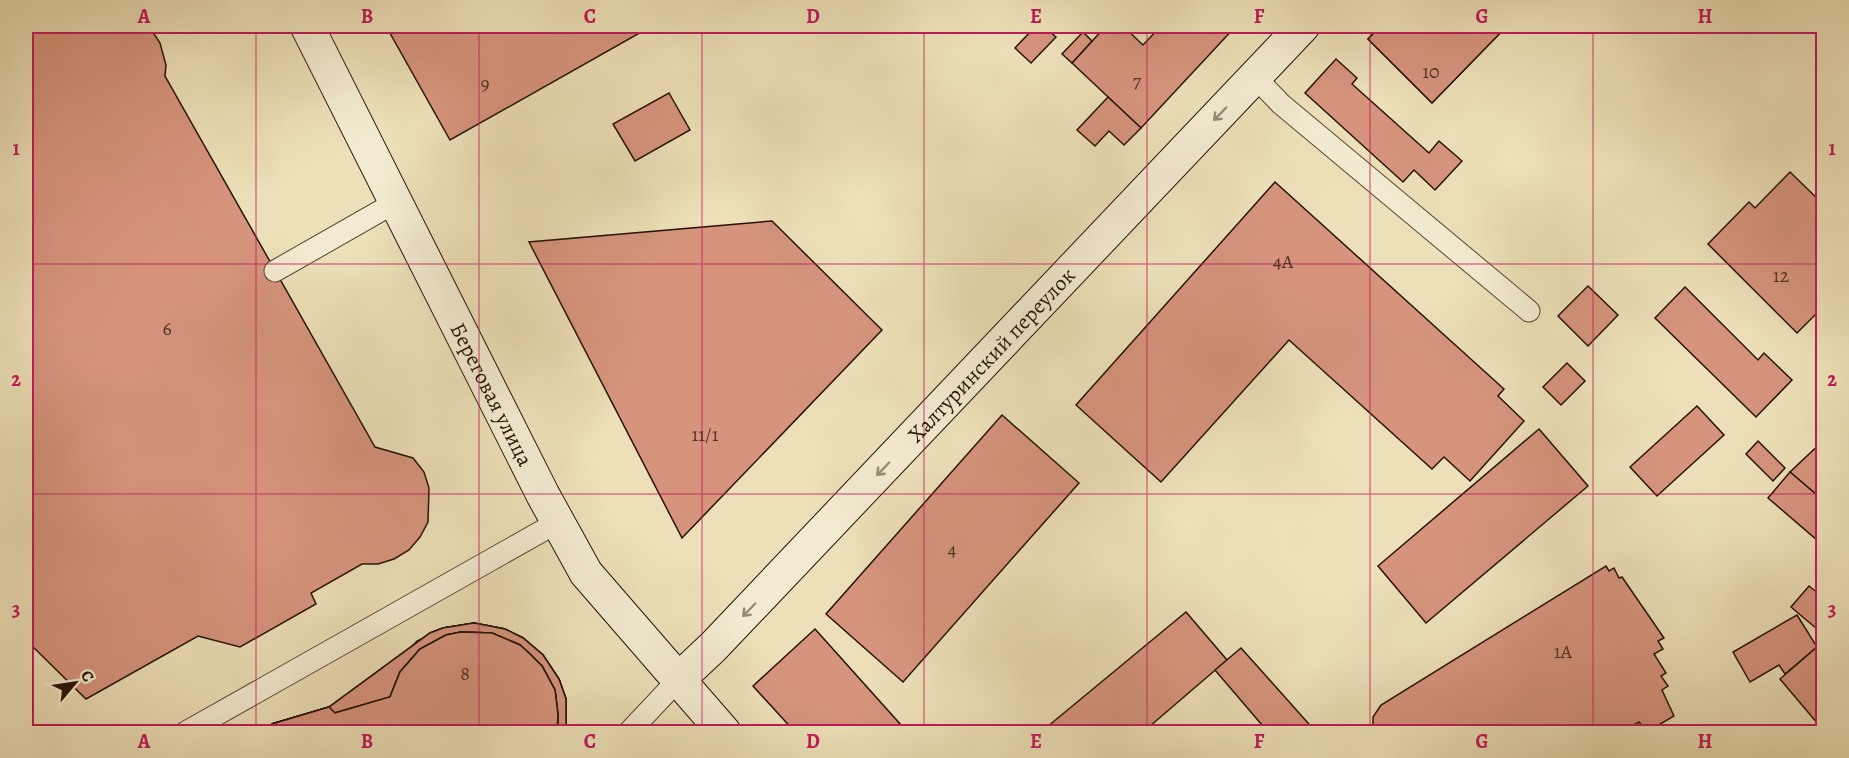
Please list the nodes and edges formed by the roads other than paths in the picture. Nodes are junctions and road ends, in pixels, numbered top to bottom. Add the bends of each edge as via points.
1 (307, 26) edge
2 (1303, 26) edge
3 (1255, 77) junction
4 (396, 202) junction
5 (275, 271) dead end
6 (1529, 311) dead end
7 (558, 522) junction
8 (678, 681) junction
9 (186, 732) edge
10 (629, 732) edge
11 (724, 732) edge

1 - 4 street, Береговая улица
2 - 3 street, Халтуринский переулок
3 - 6 lane via 1281,104
3 -> 8 street, Халтуринский переулок
4 - 5 lane
4 - 7 street, Береговая улица
7 - 8 street, Береговая улица via 586,573
7 - 9 lane
8 - 10 lane
8 - 11 street, Береговая улица

